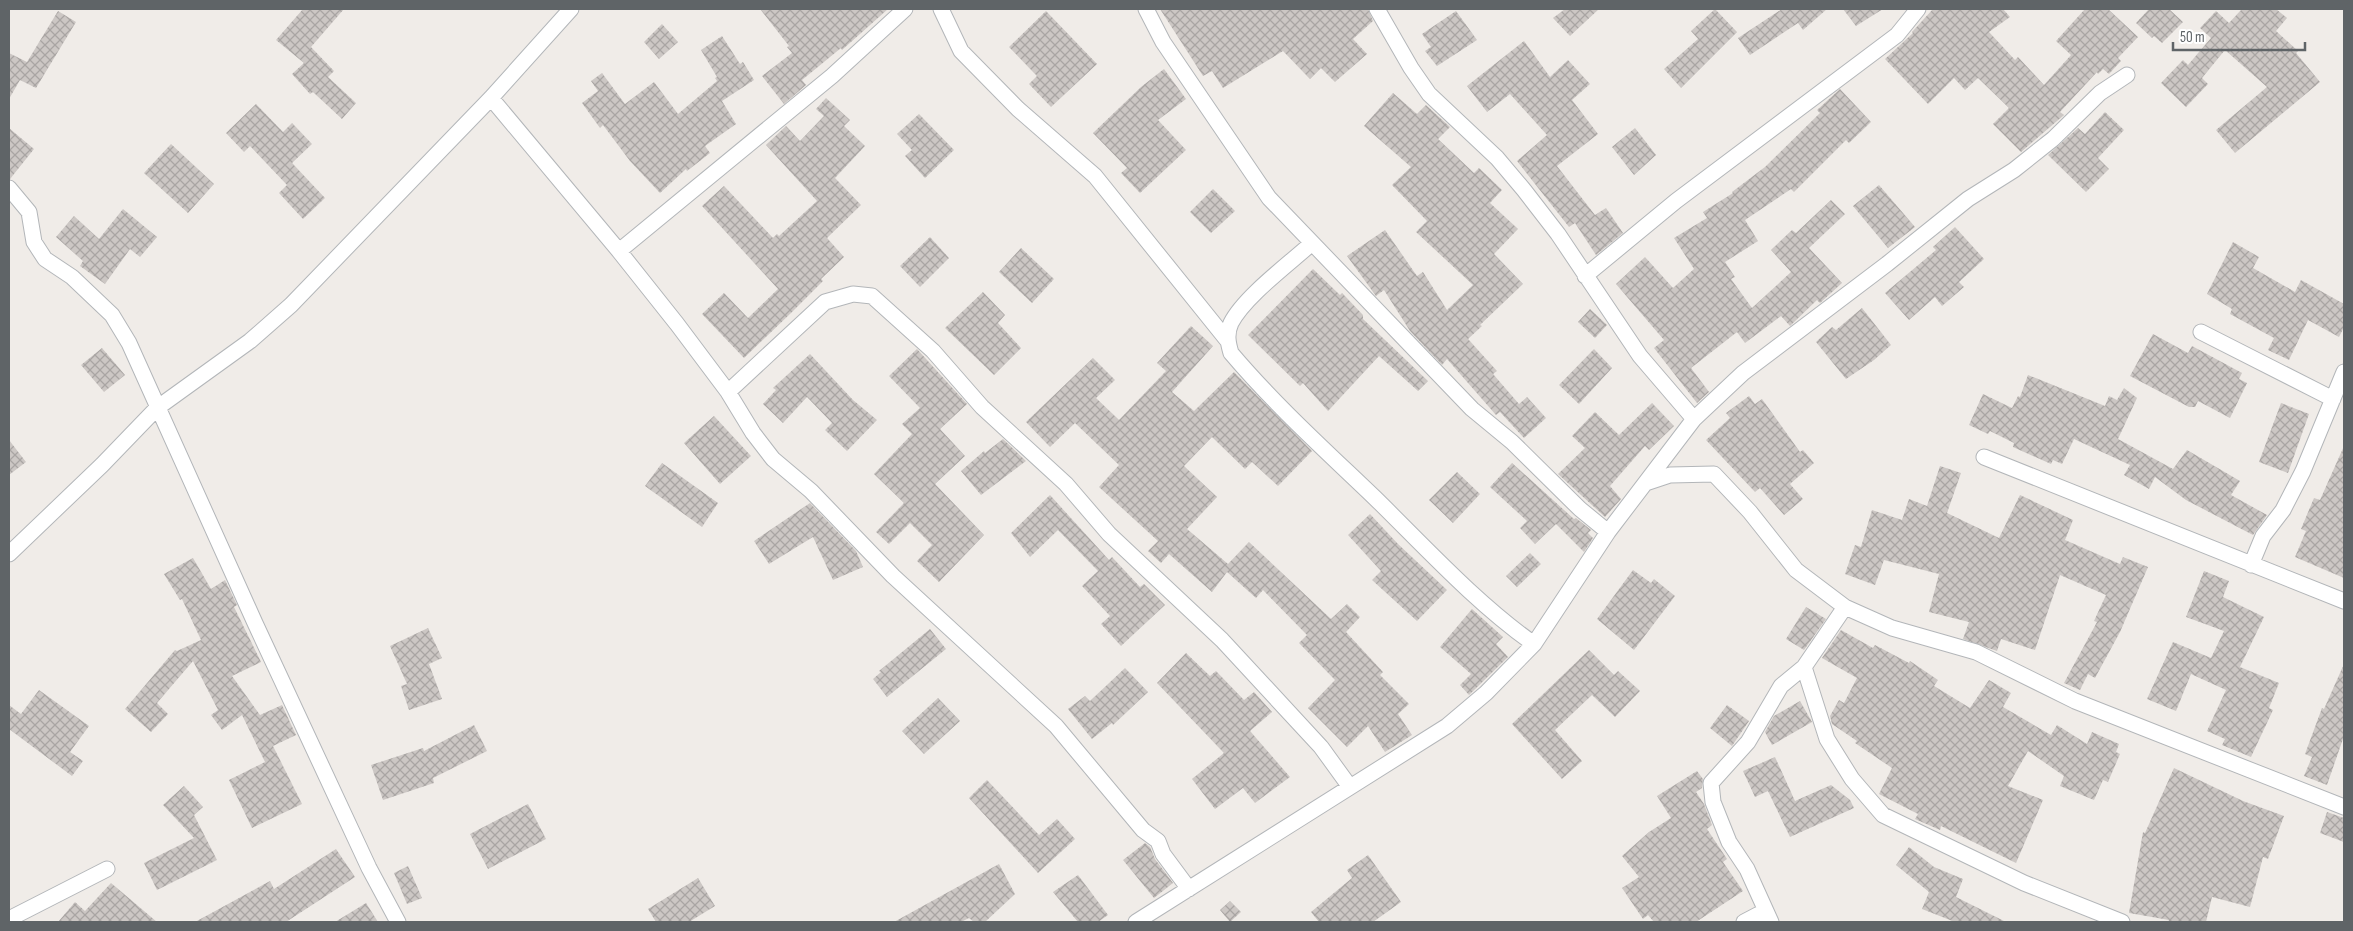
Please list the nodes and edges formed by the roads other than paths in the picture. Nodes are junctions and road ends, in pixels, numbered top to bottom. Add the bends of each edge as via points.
1 (571, 9) edge
2 (905, 9) edge
3 (941, 9) edge
4 (1146, 9) edge
5 (1377, 9) edge
6 (1918, 9) edge
7 (2126, 75) dead end
8 (491, 98) junction
9 (9, 188) edge
10 (1312, 243) junction
11 (619, 251) junction
12 (1585, 276) junction
13 (2201, 332) dead end
14 (1227, 340) junction
15 (2344, 372) edge
16 (728, 392) junction
17 (2333, 399) junction
18 (158, 408) junction
19 (1694, 419) junction
20 (1984, 457) dead end
21 (1646, 483) junction
22 (1608, 532) junction
23 (9, 554) edge
24 (2251, 565) junction
25 (2344, 601) edge
26 (1845, 607) junction
27 (1534, 644) junction
28 (1804, 667) junction
29 (1350, 787) junction
30 (2344, 807) edge
31 (107, 869) dead end
32 (1189, 889) junction
33 (1768, 917) edge
34 (9, 919) edge
35 (398, 922) edge
36 (1136, 922) edge
37 (1744, 922) edge
38 (2122, 922) edge

1 - 8 street
2 - 11 street via 832,76
3 - 14 street via 961,51 1018,109 1095,176
4 - 10 street via 1163,42 1269,198
5 - 12 street via 1429,94 1503,164 1558,234
6 - 12 street via 1897,35 1676,201
7 - 19 street via 2100,93 2014,170 1968,199 1743,373
8 - 11 street
8 - 18 street via 291,305 250,341
9 - 18 street via 29,212 34,242 45,260 72,277 112,315 129,343
10 - 14 street via 1257,291 1231,323
10 - 22 street via 1472,408
11 - 16 street
12 - 19 street via 1640,356
13 - 17 street
14 - 27 street via 1231,353 1240,364 1306,433 1515,631
15 - 17 street
16 - 29 street via 825,302 853,294 872,296 933,351 982,407 1066,484 1110,534 1222,640 1315,740
16 - 32 street via 773,459 811,491 893,576 1056,726 1143,830 1158,841 1163,854
17 - 24 street via 2304,471 2283,510 2262,536
18 - 23 street
18 - 35 street via 369,868
19 - 21 street
20 - 24 street
21 - 22 street
21 - 26 street via 1670,475 1714,474 1750,512 1796,570
22 - 27 street
24 - 25 street
26 - 28 street
26 - 30 street via 1892,628 1976,652 2075,701
27 - 29 street via 1486,693 1446,726
28 - 33 street via 1781,686 1748,742 1711,783 1713,802 1729,842 1747,869
28 - 38 street via 1827,739 1852,779 1883,816 2024,882
29 - 32 street
31 - 34 street
32 - 36 street
33 - 37 street

